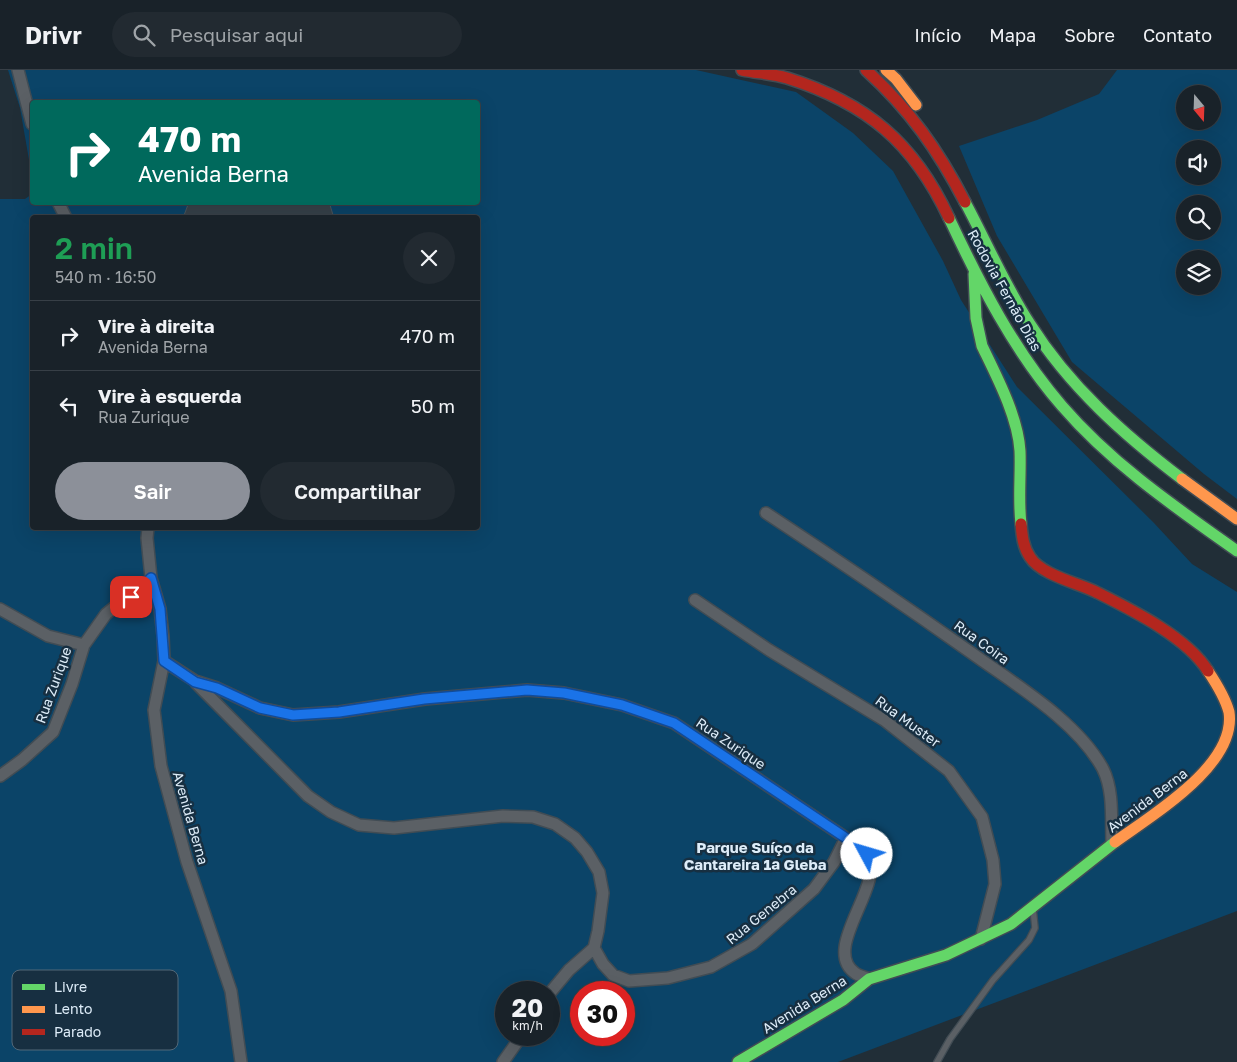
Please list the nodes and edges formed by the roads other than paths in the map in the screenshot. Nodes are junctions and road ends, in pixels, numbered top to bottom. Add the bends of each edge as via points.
1 (18, 70) edge
2 (742, 70) edge
3 (866, 70) edge
4 (886, 70) edge
5 (30, 116) edge
6 (952, 178) junction
7 (974, 267) junction
8 (976, 292) junction
9 (997, 336) junction
10 (982, 346) junction
11 (1018, 348) junction
12 (766, 513) dead end
13 (1237, 519) edge
14 (148, 530) edge
15 (1237, 551) edge
16 (151, 578) junction
17 (695, 600) dead end
18 (0, 609) edge
19 (84, 644) junction
20 (164, 661) junction
21 (195, 682) junction
22 (0, 776) edge
23 (846, 838) junction
24 (1112, 844) junction
25 (1033, 908) junction
26 (981, 940) junction
27 (594, 948) junction
28 (869, 979) junction
29 (560, 981) edge
30 (514, 1046) edge
31 (241, 1062) edge
32 (503, 1062) edge
33 (738, 1062) edge
34 (937, 1062) edge

1 - 5 street
2 - 7 main road, Rodovia Fernão Dias via 785,78 827,93 884,127 927,175
3 - 6 main road, Rodovia Fernão Dias via 900,104 927,138
4 - 6 main road via 915,103 937,137
6 - 13 main road, Rodovia Fernão Dias via 1030,323 1066,374 1146,453
7 - 8 main road, Avenida Berna
7 - 11 main road, Rodovia Fernão Dias
8 - 9 main road
8 - 10 main road, Avenida Berna via 976,318
9 - 10 main road
9 - 11 main road
10 - 24 main road, Avenida Berna via 1005,394 1020,449 1019,507 1023,541 1030,558 1044,570 1126,608 1184,645 1204,664 1219,687 1229,713 1227,739 1215,761 1198,781
11 - 15 main road, Rodovia Fernão Dias via 1071,417 1109,456
12 - 24 street, Rua Coira via 874,584 1064,722 1089,747 1104,771 1110,799
14 - 16 street, Avenida Berna
16 - 19 street, Rua Zurique via 106,614
16 - 20 street, Avenida Berna via 160,609
17 - 26 street, Rua Muster via 769,650 884,720 949,771 982,817 993,860 995,884
18 - 19 street via 48,636
19 - 22 street, Rua Zurique via 53,732
20 - 21 street, Rua Zurique
20 - 31 street, Avenida Berna via 154,710 160,766 190,871 232,991
21 - 23 street, Rua Zurique via 217,688 260,708 293,715 527,690 564,693 622,705 674,723
21 - 27 street via 308,796 358,824 394,828 503,816 533,817 555,824 575,838 599,872 603,893
23 - 27 street, Rua Genebra via 834,862 814,889 752,944 711,967 668,978 629,981 613,975
23 - 28 street, Rua Zurique via 867,854 871,865 870,878 851,926 845,953 854,973
24 - 25 main road, Avenida Berna
25 - 26 main road, Avenida Berna
25 - 34 lane via 1035,928 1029,940 981,995
26 - 28 main road, Avenida Berna
27 - 29 street
28 - 33 main road, Avenida Berna via 843,1000
30 - 32 street

